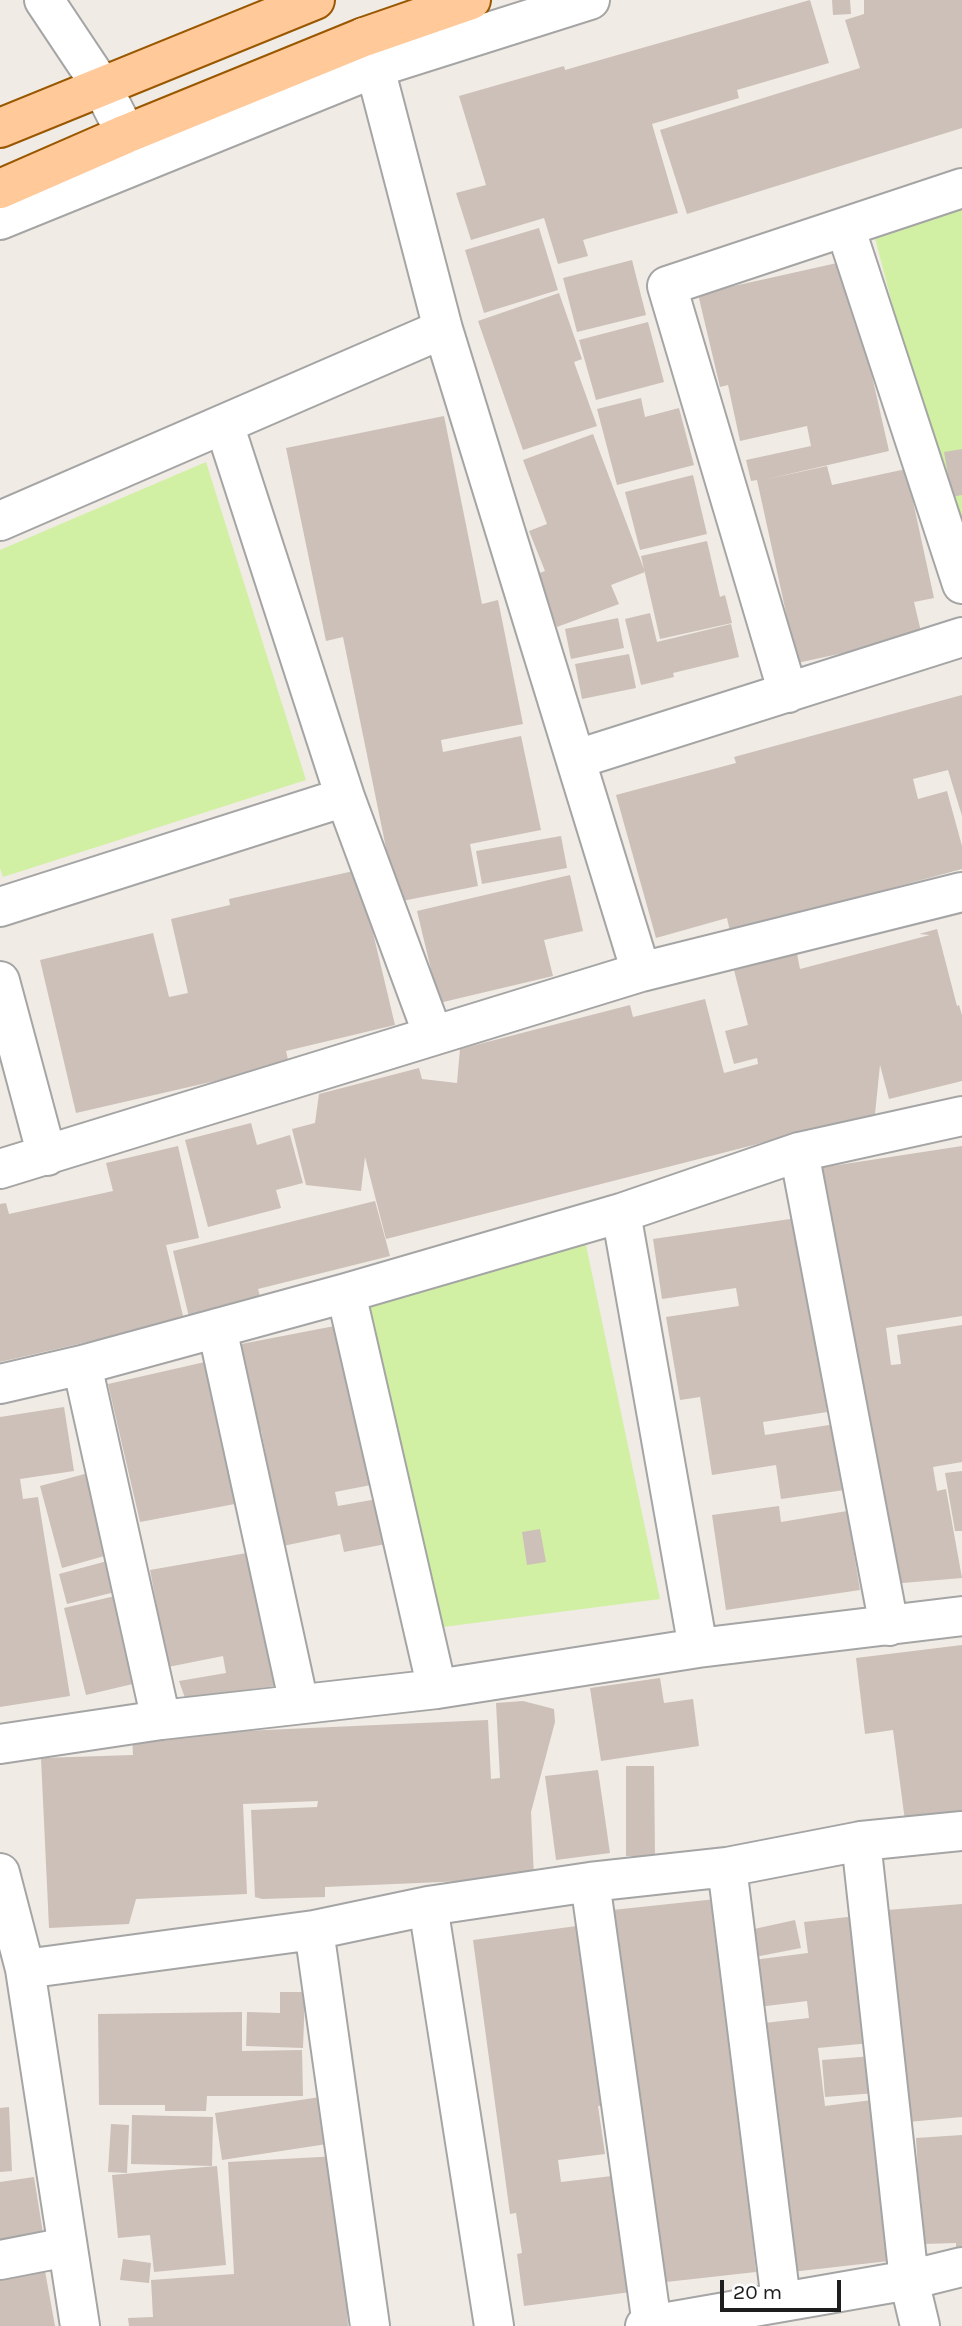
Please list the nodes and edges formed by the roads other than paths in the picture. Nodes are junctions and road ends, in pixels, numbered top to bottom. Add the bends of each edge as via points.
1 (44, 0) edge
2 (315, 0) edge
3 (471, 0) edge
4 (590, 0) edge
5 (370, 53) junction
6 (102, 87) junction
7 (0, 128) edge
8 (126, 134) junction
9 (962, 188) edge
10 (0, 189) edge
11 (0, 220) edge
12 (845, 227) junction
13 (443, 329) junction
14 (224, 424) junction
15 (0, 522) edge
16 (962, 584) edge
17 (962, 637) edge
18 (788, 693) junction
19 (577, 759) junction
20 (345, 797) junction
21 (962, 892) edge
22 (0, 907) edge
23 (641, 972) junction
24 (0, 981) edge
25 (433, 1035) junction
26 (962, 1116) edge
27 (799, 1152) junction
28 (47, 1156) junction
29 (0, 1169) edge
30 (621, 1213) junction
31 (346, 1293) junction
32 (217, 1328) junction
33 (82, 1365) junction
34 (0, 1384) edge
35 (962, 1616) edge
36 (889, 1626) junction
37 (698, 1648) junction
38 (437, 1689) junction
39 (299, 1704) junction
40 (162, 1720) junction
41 (0, 1744) edge
42 (962, 1831) edge
43 (861, 1841) junction
44 (727, 1867) junction
45 (0, 1873) edge
46 (590, 1882) junction
47 (428, 1906) junction
48 (314, 1930) junction
49 (25, 1969) junction
50 (67, 2247) junction
51 (0, 2260) edge
52 (962, 2267) edge
53 (909, 2280) junction
54 (781, 2301) junction
55 (648, 2325) edge
56 (80, 2326) edge
57 (370, 2326) edge
58 (494, 2326) edge
59 (920, 2326) edge

1 - 6 street
2 - 6 main road
3 - 5 main road
4 - 5 street
5 - 8 main road
5 - 11 street
5 - 13 street
6 - 7 main road
6 - 8 street
8 - 10 main road
9 - 12 street
12 - 16 street
12 - 18 street via 667,286
13 - 14 street
13 - 19 street
14 - 15 street
14 - 20 street
17 - 18 street
18 - 19 street
19 - 23 street
20 - 22 street
20 - 25 street
21 - 23 street
23 - 25 street
24 - 28 street
25 - 28 street
26 - 27 street
27 - 30 street
27 - 36 street
28 - 29 street
30 - 31 street
30 - 37 street
31 - 32 street
31 - 38 street
32 - 33 street
32 - 39 street
33 - 34 street
33 - 40 street
35 - 36 street
36 - 37 street
37 - 38 street
38 - 39 street
39 - 40 street
40 - 41 street
42 - 43 street
43 - 44 street
43 - 53 street
44 - 46 street
44 - 54 street
45 - 49 street
46 - 47 street
46 - 55 street
47 - 48 street
47 - 58 street
48 - 49 street
48 - 57 street
49 - 50 street
50 - 51 street
50 - 56 street
52 - 53 street
53 - 54 street
53 - 59 street
54 - 55 street

